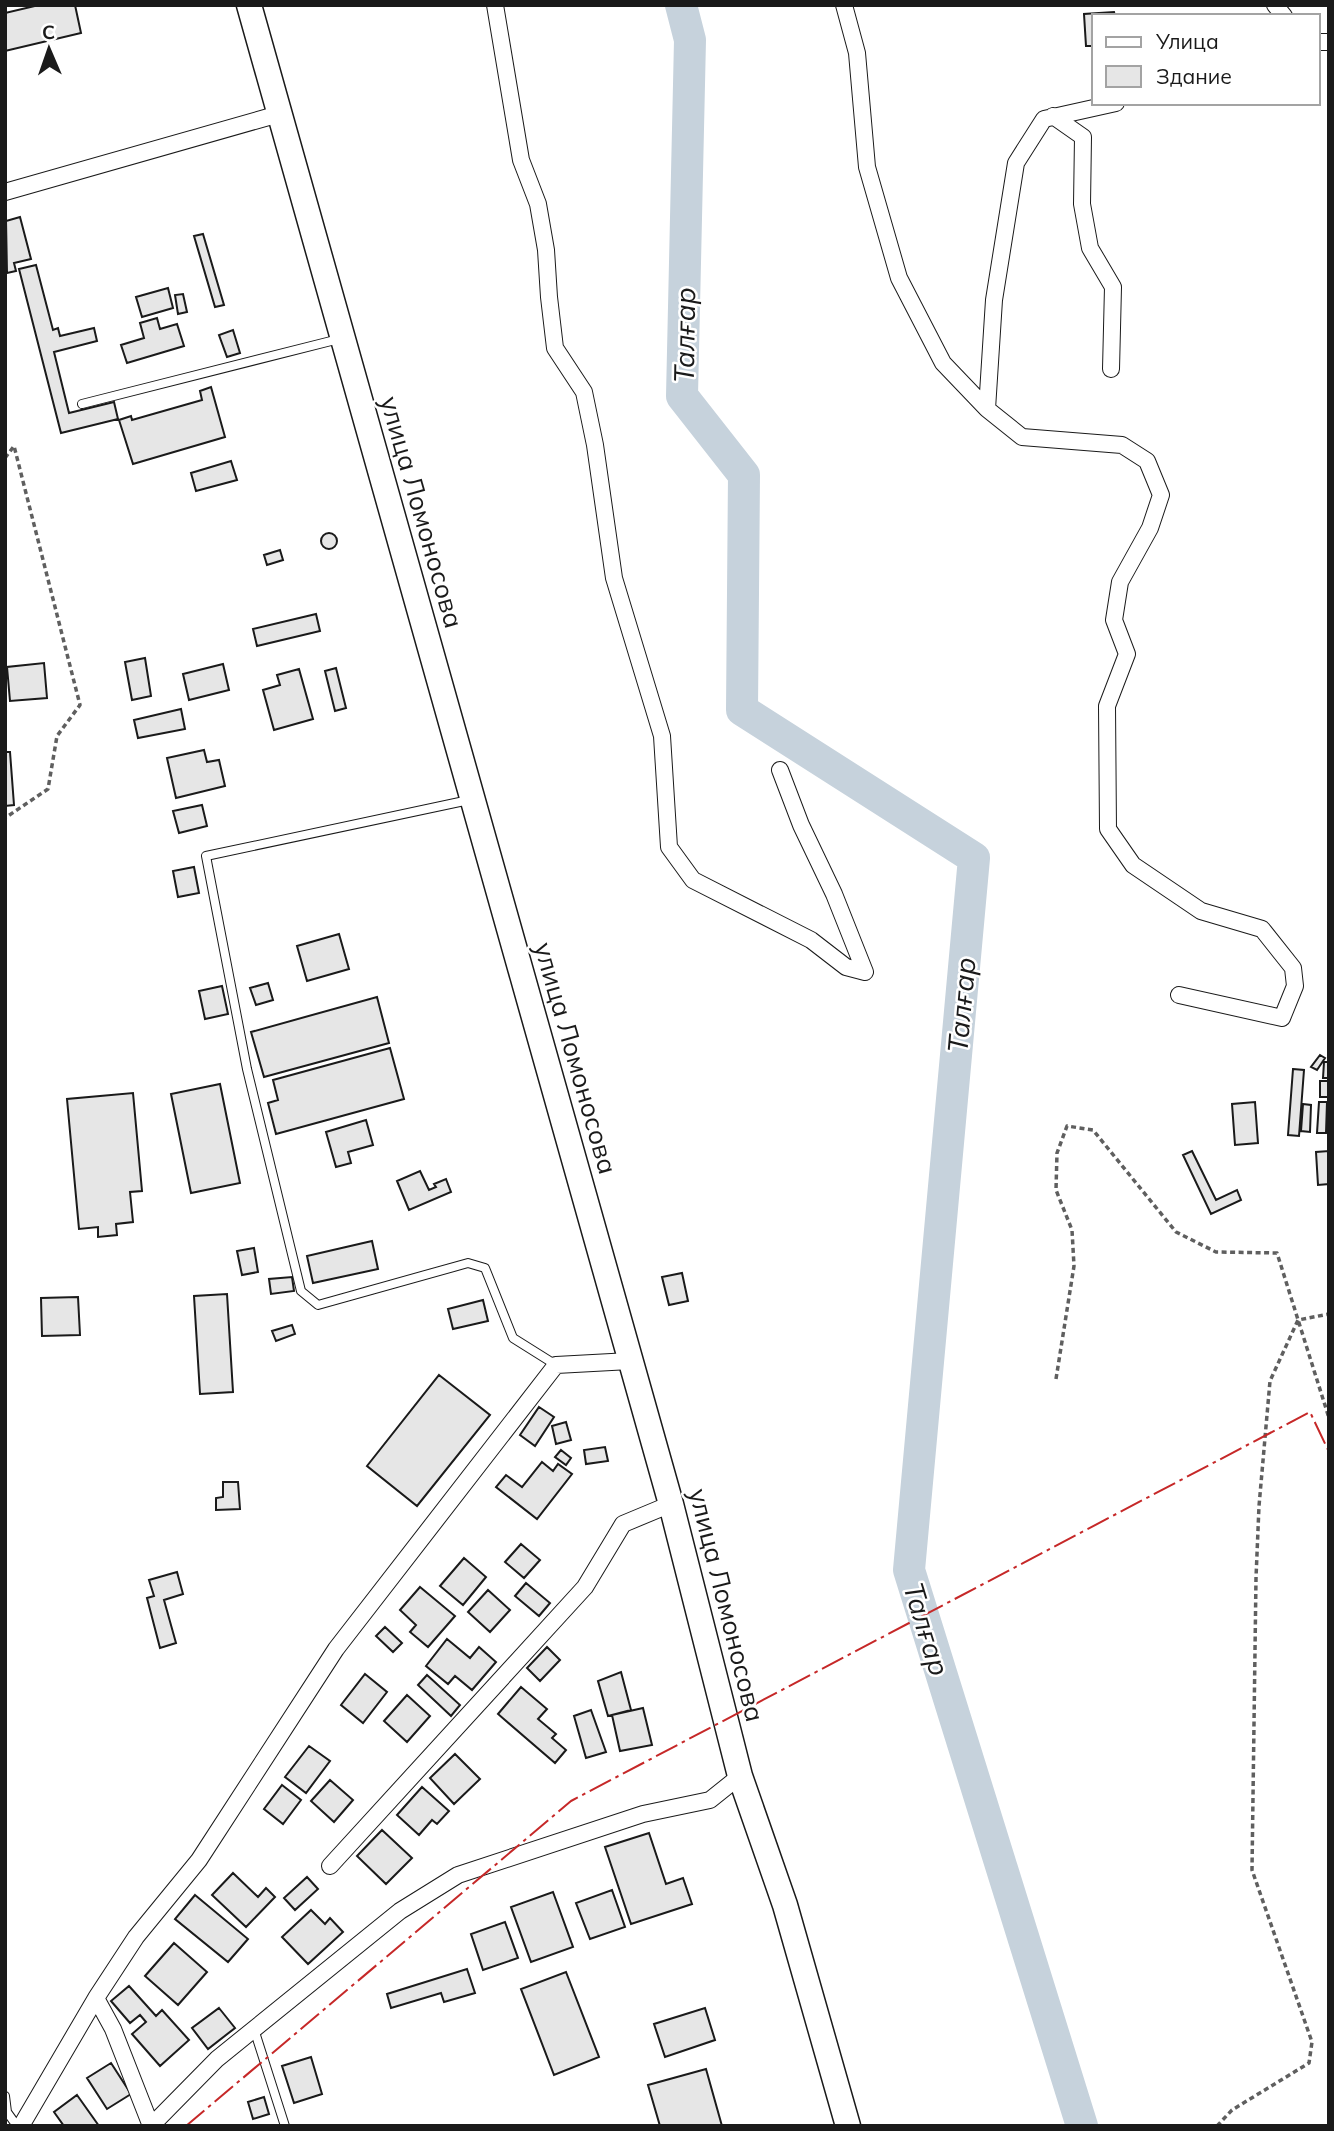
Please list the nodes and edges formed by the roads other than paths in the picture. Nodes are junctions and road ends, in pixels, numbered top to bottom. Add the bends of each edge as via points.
1 (248, 5) edge
2 (495, 5) edge
3 (844, 5) edge
4 (1106, 105) edge
5 (279, 114) junction
6 (1053, 116) junction
7 (5, 192) edge
8 (342, 338) junction
9 (1111, 369) dead end
10 (82, 404) dead end
11 (987, 409) junction
12 (780, 770) dead end
13 (472, 799) junction
14 (1179, 995) dead end
15 (630, 1361) junction
16 (556, 1365) junction
17 (671, 1504) junction
18 (740, 1776) junction
19 (330, 1866) dead end
20 (96, 1998) junction
21 (254, 2029) junction
22 (5, 2096) edge
23 (19, 2126) edge
24 (151, 2126) edge
25 (285, 2126) edge
26 (848, 2126) edge

1 - 5 main road, улица Ломоносова
2 - 12 street via 521,160 538,204 555,348 584,392 614,578 662,736 669,847 692,880 811,940 846,967 865,972
3 - 11 street via 857,53 867,167 899,278 943,363
4 - 6 street
5 - 7 street
5 - 8 main road, улица Ломоносова
6 - 9 street via 1083,137 1082,204 1090,248 1113,287
6 - 11 street via 1044,118 1016,163 994,300
8 - 10 lane
8 - 13 main road, улица Ломоносова
11 - 14 street via 1023,437 1122,444 1147,461 1161,495 1150,528 1120,582 1114,620 1127,654 1107,706 1108,829 1133,865 1201,911 1262,929 1293,968 1295,986 1282,1018
13 - 15 main road, улица Ломоносова
13 - 16 lane via 206,856 247,1069 301,1292 318,1305 468,1262 485,1268 513,1338
15 - 16 street
15 - 17 main road, улица Ломоносова
16 - 20 street via 337,1649 199,1860 136,1937
17 - 18 main road, улица Ломоносова
17 - 19 street via 623,1524 585,1587
18 - 21 street via 710,1800 643,1814 458,1875 400,1911
18 - 26 main road, улица Ломоносова via 785,1905
20 - 23 street
20 - 24 street
21 - 24 street via 217,2059
21 - 25 lane
22 - 23 lane via 8,2112

